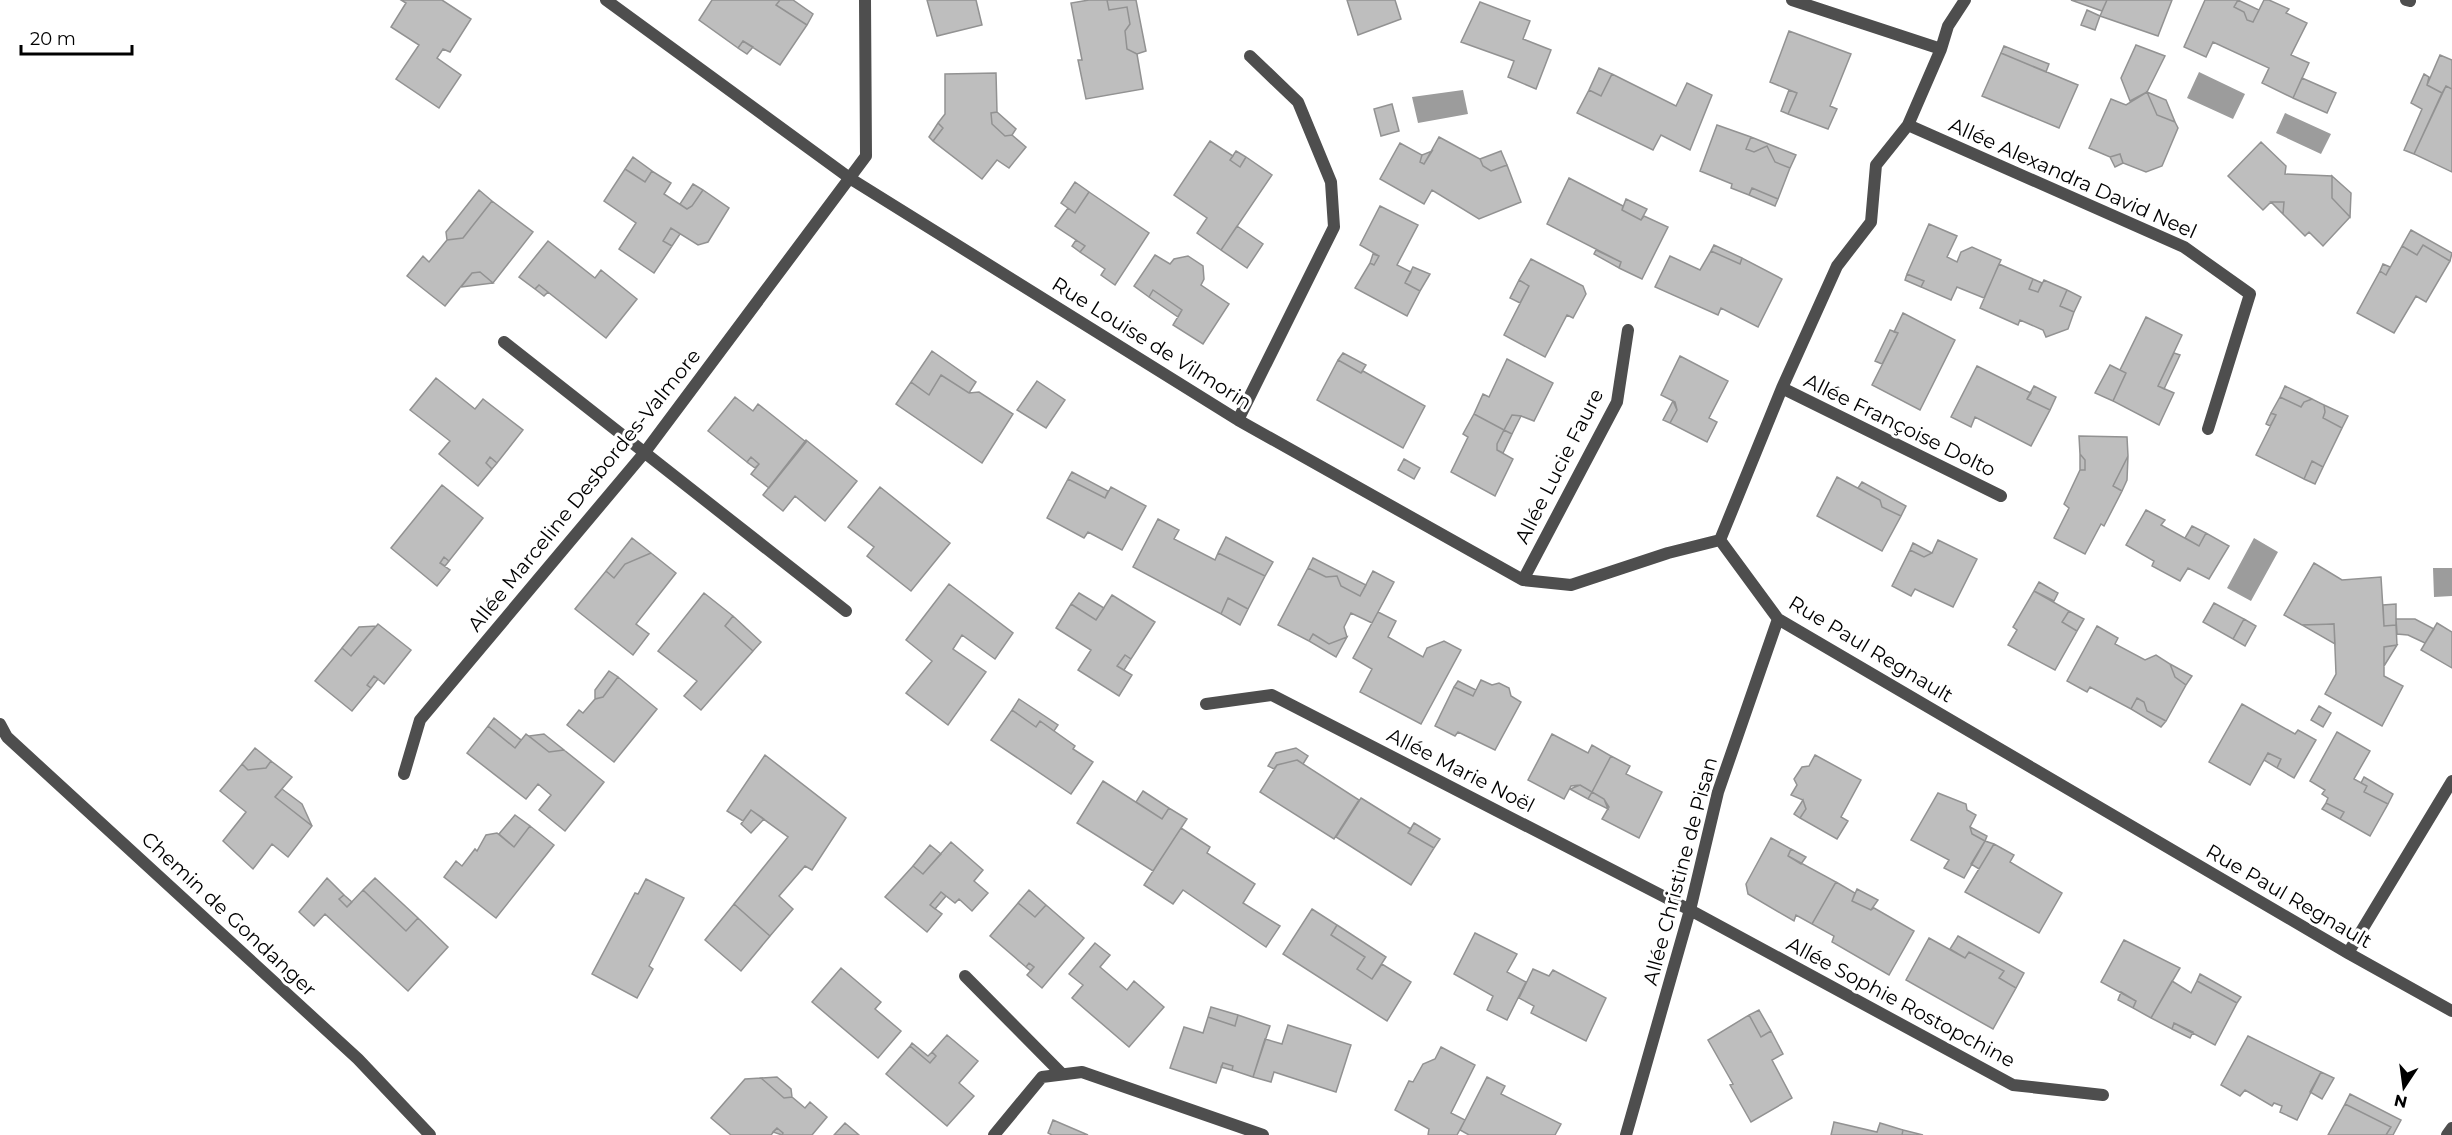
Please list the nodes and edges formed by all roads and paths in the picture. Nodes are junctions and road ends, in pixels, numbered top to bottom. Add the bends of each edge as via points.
1 (606, 0) edge
2 (865, 0) edge
3 (1792, 0) edge
4 (1965, 0) edge
5 (1941, 49) junction
6 (1250, 56) dead end
7 (1908, 126) junction
8 (851, 179) junction
9 (1628, 330) dead end
10 (504, 342) dead end
11 (1782, 388) junction
12 (1238, 420) junction
13 (2208, 429) dead end
14 (645, 452) junction
15 (2001, 496) dead end
16 (1720, 540) junction
17 (1523, 580) junction
18 (846, 611) dead end
19 (1778, 619) junction
20 (1206, 704) dead end
21 (0, 724) edge
22 (404, 774) dead end
23 (2452, 781) edge
24 (1690, 910) junction
25 (2348, 953) junction
26 (964, 976) dead end
27 (2452, 1011) edge
28 (1062, 1074) junction
29 (2103, 1095) dead end
30 (2452, 1128) edge
31 (430, 1135) edge
32 (994, 1135) edge
33 (1263, 1135) edge
34 (1626, 1135) edge
35 (2447, 1135) edge

1 - 8 street, Rue Louise de Vilmorin
2 - 8 street, Allée Marceline Desbordes-Valmore via 866,156
3 - 5 street
4 - 5 street via 1948,27
5 - 7 street
6 - 12 street via 1298,102 1331,182 1334,227
7 - 11 street via 1876,165 1870,222 1837,266
7 - 13 street, Allée Alexandra David Neel via 2184,247 2250,294
8 - 12 street, Rue Louise de Vilmorin
8 - 14 street, Allée Marceline Desbordes-Valmore
9 - 17 street, Allée Lucie Faure via 1617,402
10 - 14 street
11 - 15 street, Allée Françoise Dolto
11 - 16 street
12 - 17 street, Rue Louise de Vilmorin
14 - 18 street
14 - 22 street, Allée Marceline Desbordes-Valmore via 420,720
16 - 17 street, Rue Louise de Vilmorin via 1571,585
16 - 19 street, Rue Paul Regnault
19 - 24 street, Allée Christine de Pisan via 1718,792
19 - 25 street, Rue Paul Regnault
20 - 24 street, Allée Marie Noël via 1272,695
21 - 31 street, Chemin de Gondanger via 7,737 358,1059
23 - 25 street
24 - 29 street, Allée Sophie Rostopchine via 2013,1085
24 - 34 street, Allée Christine de Pisan
25 - 27 street, Rue Paul Regnault
26 - 28 street
28 - 32 street via 1042,1077
28 - 33 street via 1082,1072
30 - 35 street

